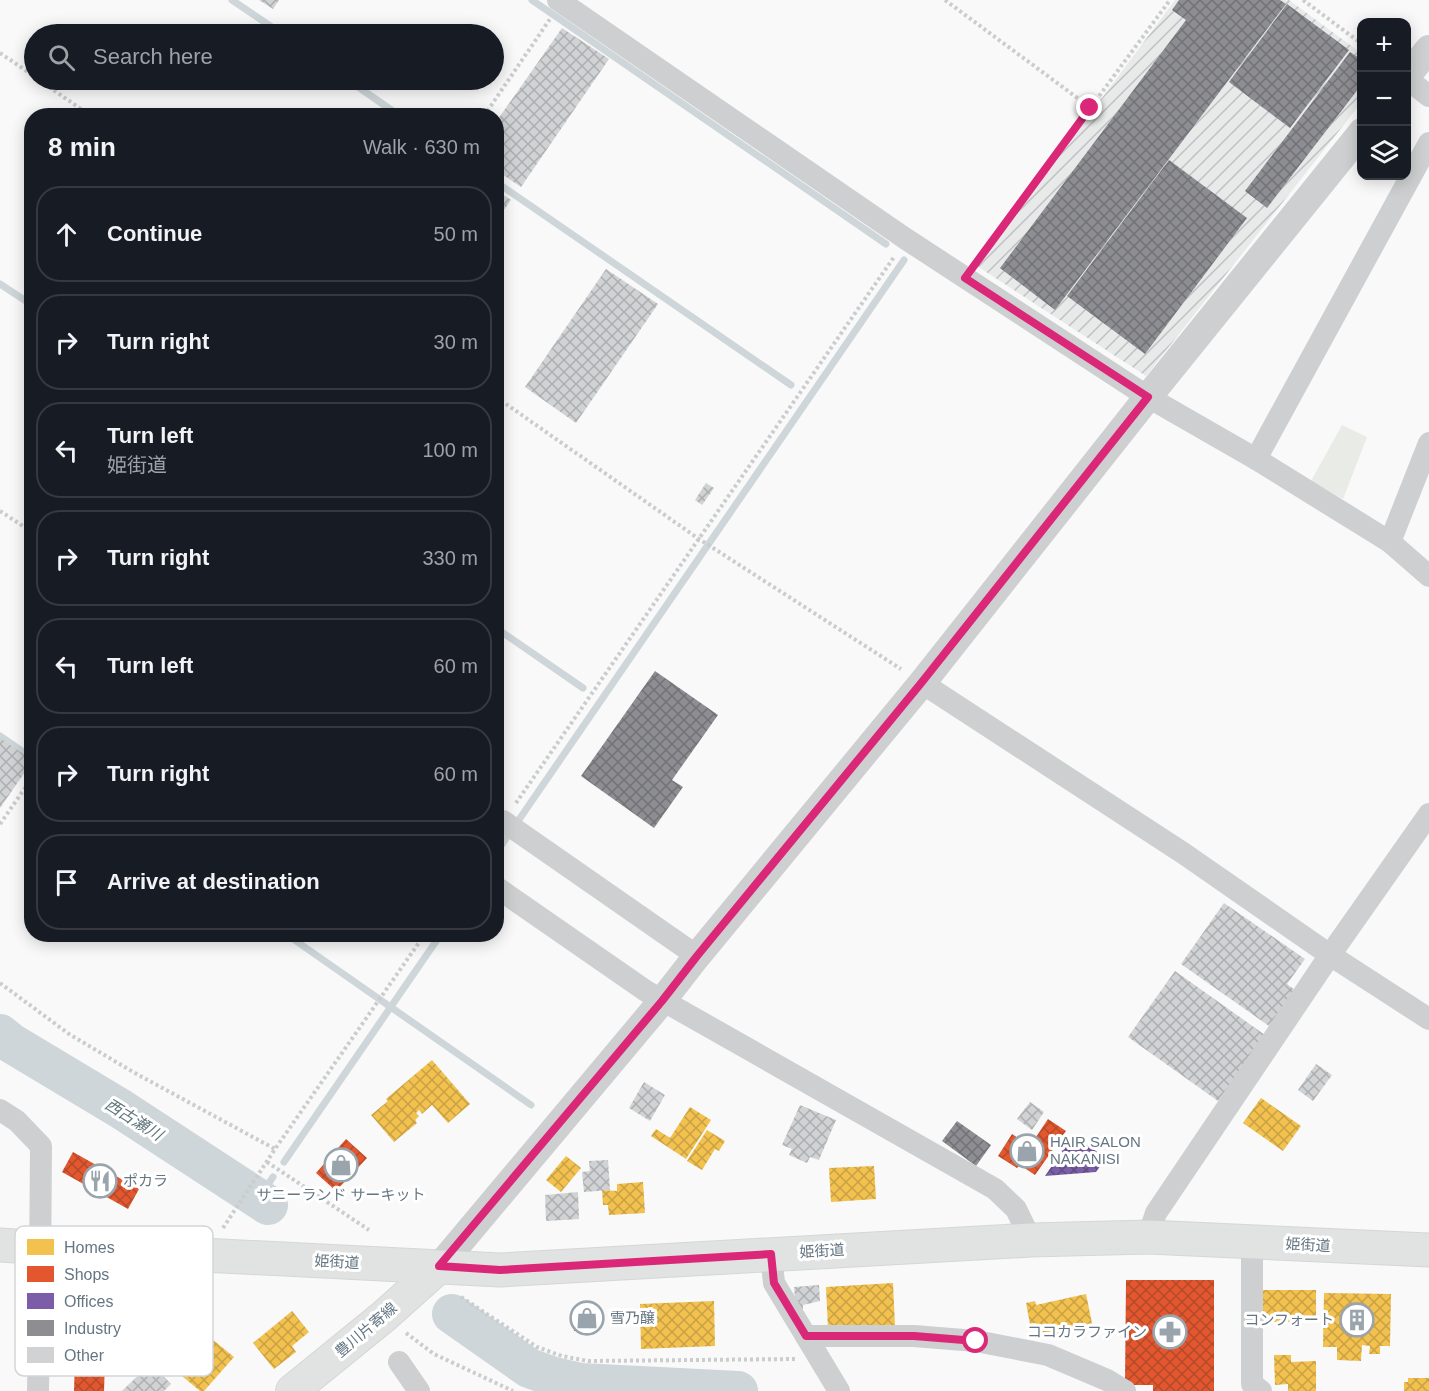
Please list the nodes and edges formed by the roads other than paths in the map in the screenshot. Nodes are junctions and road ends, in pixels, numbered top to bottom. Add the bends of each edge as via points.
1 (559, 1) edge
2 (1429, 49) edge
3 (1411, 72) edge
4 (1411, 80) edge
5 (1429, 96) edge
6 (1357, 138) edge
7 (1429, 143) edge
8 (1148, 397) junction
9 (1429, 443) edge
10 (1256, 459) junction
11 (1390, 542) junction
12 (1429, 576) edge
13 (922, 682) junction
14 (1429, 814) edge
15 (504, 822) edge
16 (504, 892) edge
17 (1330, 955) junction
18 (697, 956) junction
19 (662, 1001) junction
20 (1429, 1018) edge
21 (0, 1110) edge
22 (40, 1226) edge
23 (1148, 1237) junction
24 (1031, 1240) junction
25 (1252, 1242) junction
26 (0, 1245) edge
27 (15, 1246) edge
28 (1429, 1250) edge
29 (771, 1254) junction
30 (213, 1255) edge
31 (439, 1266) junction
32 (806, 1336) junction
33 (399, 1362) dead end
34 (38, 1376) edge
35 (38, 1391) edge
36 (292, 1391) edge
37 (420, 1391) edge
38 (839, 1391) edge
39 (1125, 1391) edge
40 (1262, 1391) edge

1 - 8 street via 906,239
2 - 3 street
4 - 5 street
6 - 8 street
7 - 10 street
8 - 10 street
8 - 13 street
9 - 11 street
10 - 11 street
11 - 12 street
13 - 17 street via 1183,853
13 - 18 street
14 - 17 street
15 - 18 street
16 - 19 street
17 - 20 street
17 - 23 street via 1156,1213
18 - 19 street
19 - 24 street via 995,1189 1016,1209
19 - 31 street
21 - 22 street via 17,1120 41,1146
23 - 24 main road, 姫街道
23 - 25 main road, 姫街道
24 - 29 main road, 姫街道
25 - 28 main road, 姫街道
25 - 40 street via 1252,1384
26 - 27 main road, 姫街道
29 - 31 main road, 姫街道 via 500,1270
29 - 32 street via 774,1283
30 - 31 main road, 姫街道
31 - 36 main road, 豊川片寄線
32 - 38 street
32 - 39 street via 914,1336 976,1341 1048,1355
33 - 37 street
34 - 35 street

